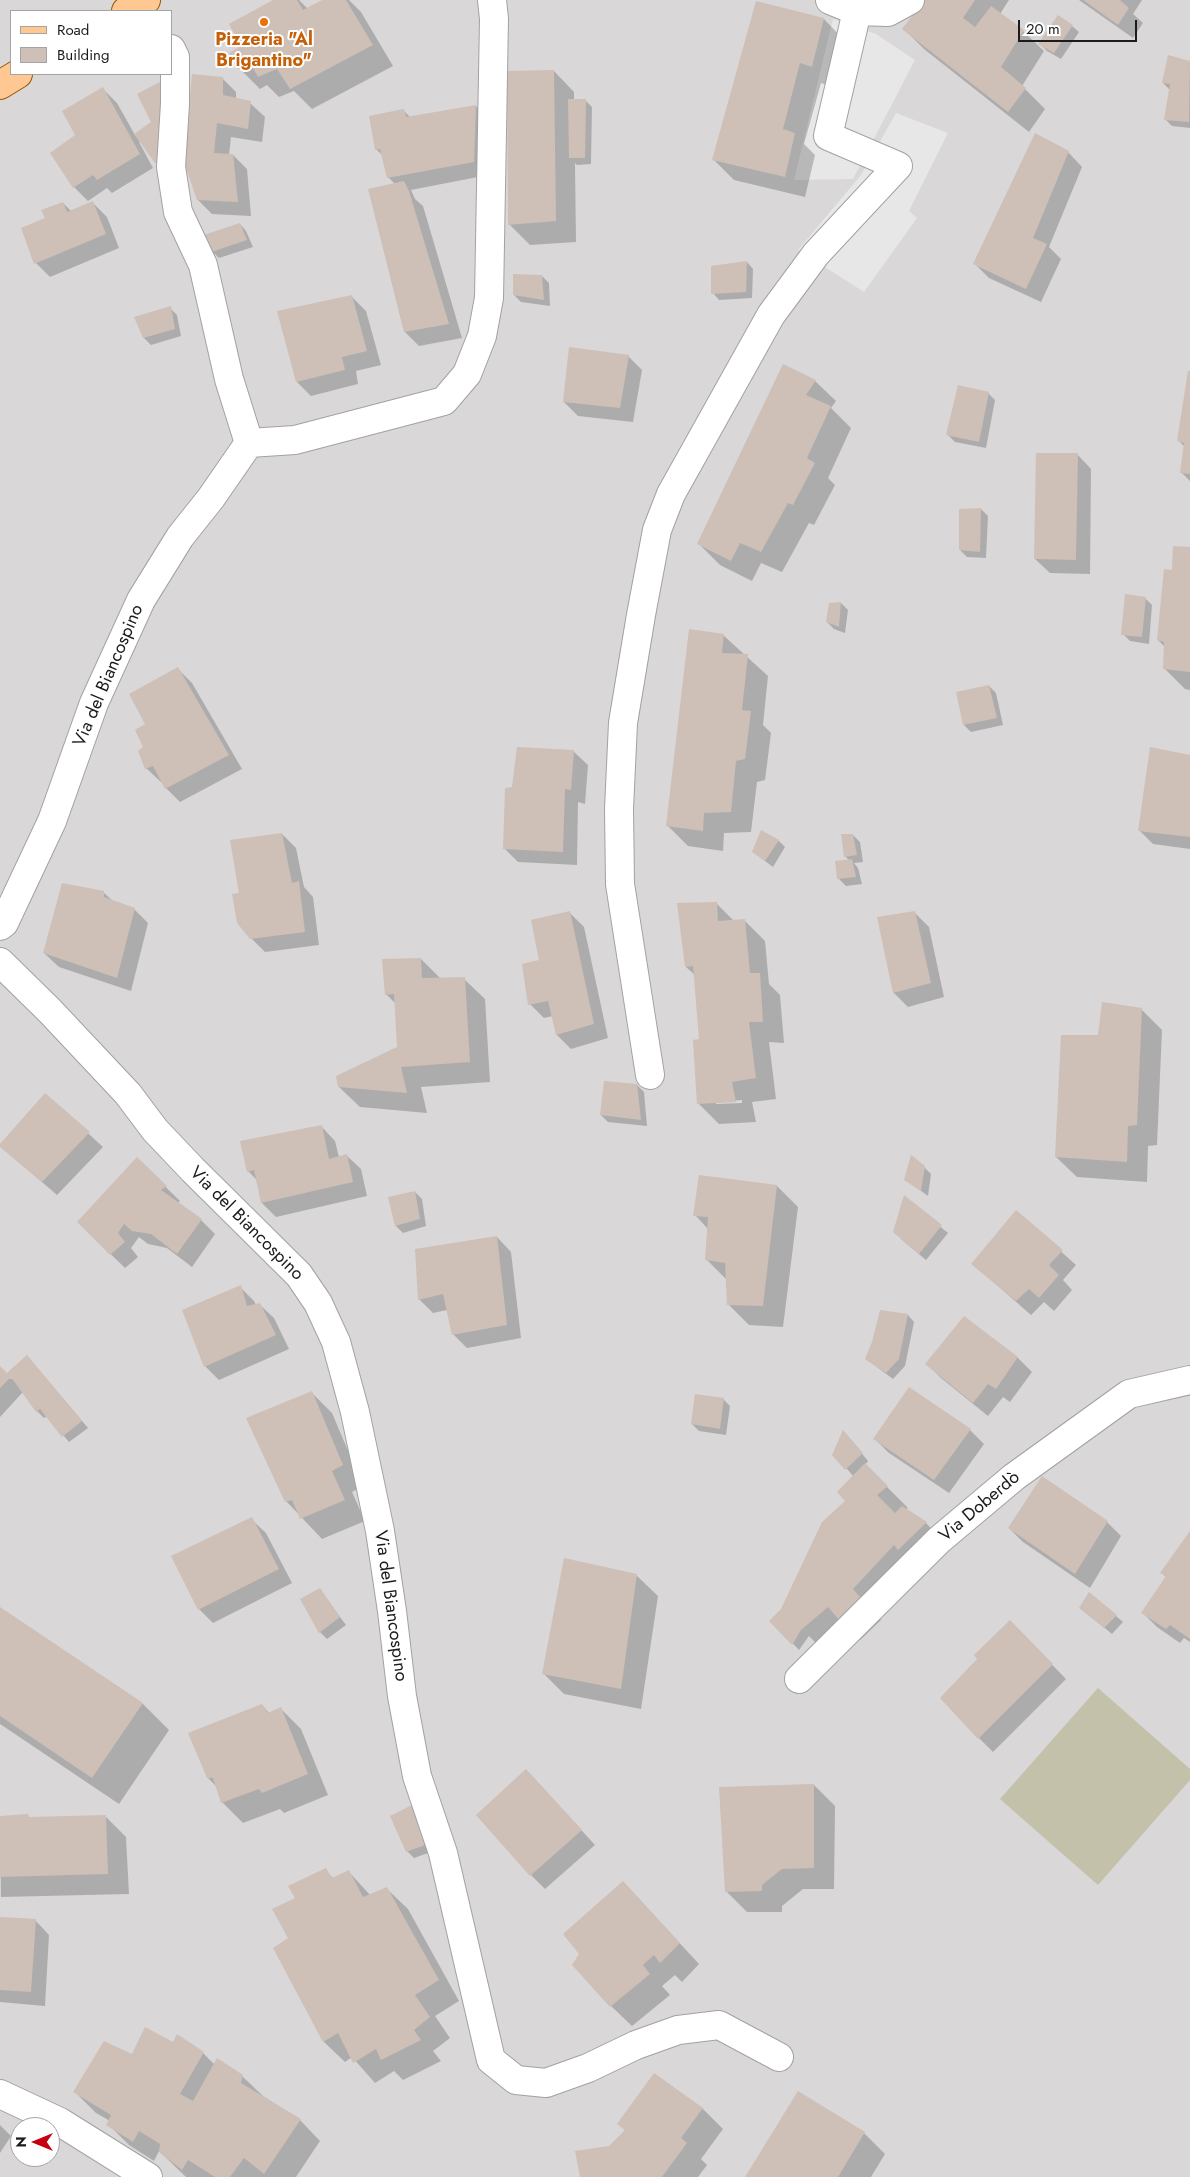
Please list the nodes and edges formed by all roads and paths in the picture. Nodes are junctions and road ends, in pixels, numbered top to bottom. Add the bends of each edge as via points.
1 (146, 0) edge
2 (492, 0) edge
3 (830, 0) edge
4 (910, 0) edge
5 (128, 10) edge
6 (857, 11) junction
7 (172, 51) edge
8 (16, 75) edge
9 (0, 85) edge
10 (249, 443) junction
11 (0, 926) edge
12 (0, 962) edge
13 (650, 1075) dead end
14 (1190, 1380) edge
15 (799, 1679) dead end
16 (779, 2057) dead end
17 (0, 2094) edge
18 (148, 2177) edge

1 - 5 main road
2 - 10 street via 490,298 482,336 467,374 444,401 295,440
3 - 6 street
4 - 6 street via 888,12
6 - 13 street via 828,136 898,166 816,254 771,315 671,494 657,530 624,723 619,809 620,884
7 - 10 street via 175,57 175,104 171,167 178,212 203,265 229,379
8 - 9 main road
10 - 11 street, Via del Biancospino via 212,498 180,537 141,600 94,703 52,821
12 - 16 street, Via del Biancospino via 128,1094 155,1130 187,1164 299,1275 318,1303 336,1342 355,1412 380,1531 402,1696 418,1776 443,1854 491,2060 516,2080 546,2084 678,2030 719,2025
14 - 15 street, Via Doberdò via 1129,1394 1014,1477 939,1540
17 - 18 street via 60,2122

